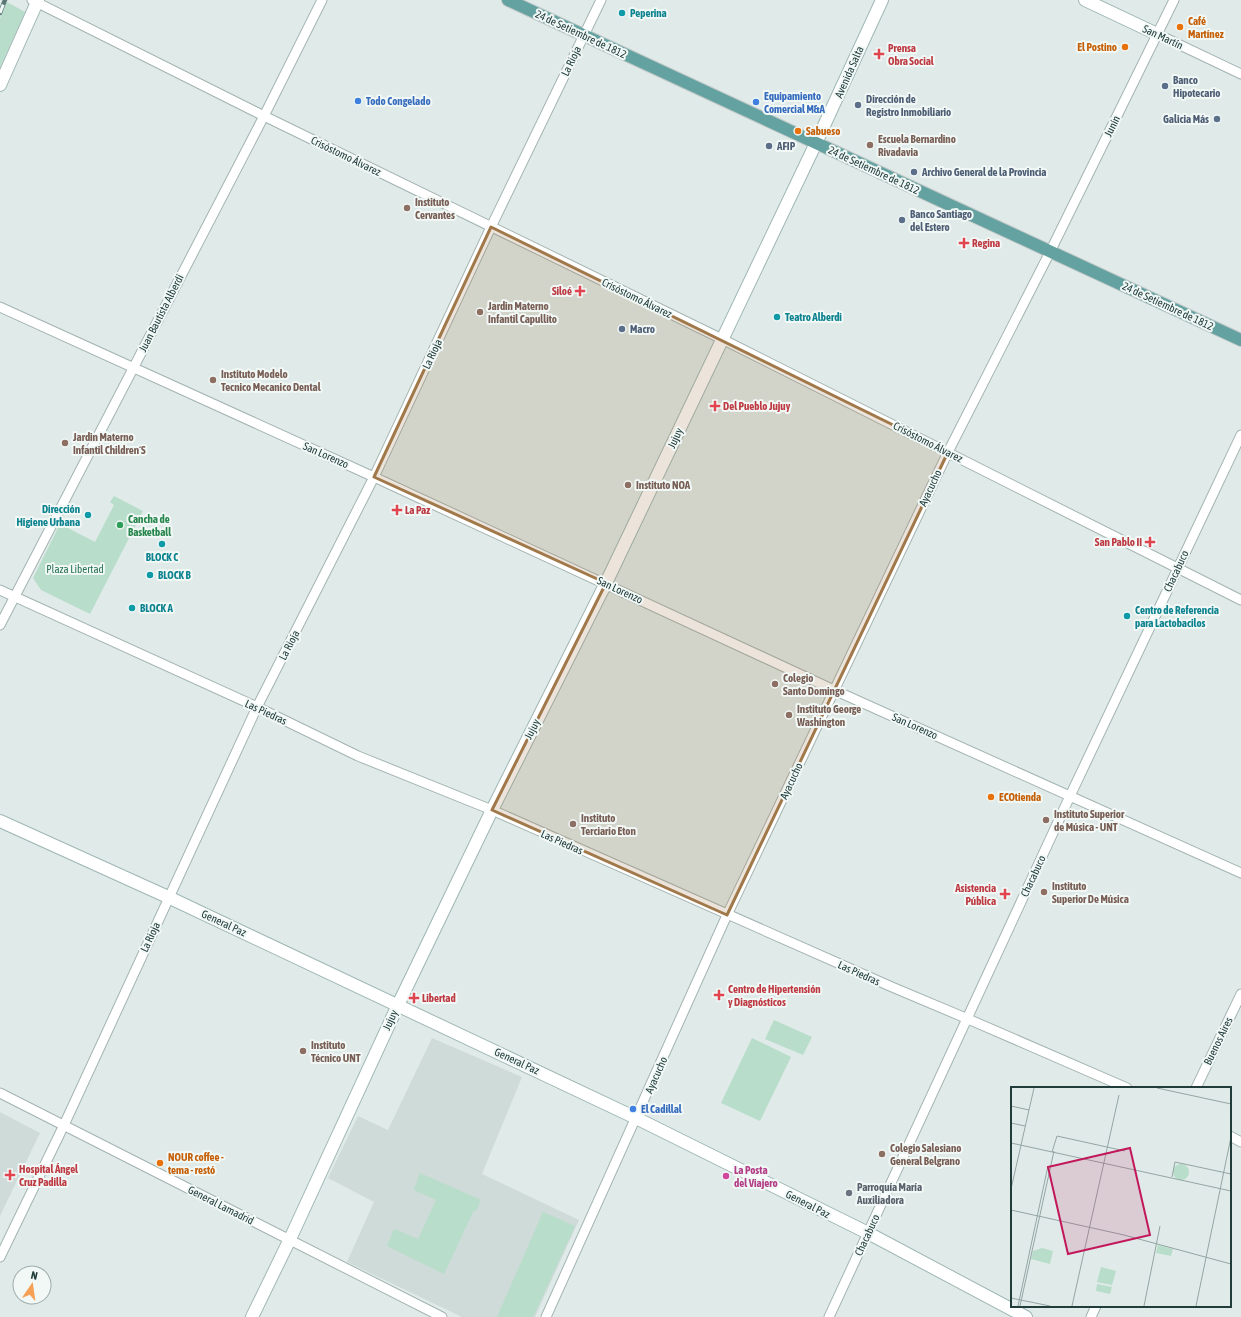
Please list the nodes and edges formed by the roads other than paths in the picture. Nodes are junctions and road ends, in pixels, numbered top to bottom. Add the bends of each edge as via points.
1 (322, 0) edge
2 (508, 0) edge
3 (601, 0) edge
4 (882, 0) edge
5 (1085, 0) edge
6 (1174, 0) edge
7 (36, 1) edge
8 (1157, 34) junction
9 (584, 35) junction
10 (1241, 74) edge
11 (0, 84) edge
12 (264, 116) junction
13 (816, 143) junction
14 (491, 227) junction
15 (1050, 252) junction
16 (0, 307) edge
17 (722, 339) junction
18 (1241, 340) edge
19 (133, 368) junction
20 (1241, 435) edge
21 (948, 452) junction
22 (374, 477) junction
23 (1177, 569) junction
24 (606, 583) junction
25 (0, 590) edge
26 (15, 597) junction
27 (1241, 600) edge
28 (0, 625) edge
29 (834, 690) junction
30 (257, 707) junction
31 (1070, 796) junction
32 (492, 810) junction
33 (0, 821) edge
34 (1241, 873) edge
35 (168, 897) junction
36 (727, 915) junction
37 (1241, 994) edge
38 (398, 1005) junction
39 (968, 1019) junction
40 (1125, 1087) edge
41 (1196, 1087) edge
42 (0, 1093) edge
43 (636, 1118) junction
44 (64, 1125) junction
45 (1231, 1137) edge
46 (1241, 1142) edge
47 (868, 1234) junction
48 (290, 1240) junction
49 (0, 1257) edge
50 (1096, 1307) edge
51 (252, 1317) edge
52 (442, 1317) edge
53 (546, 1317) edge
54 (829, 1317) edge
55 (1026, 1317) edge
56 (1091, 1317) edge

1 - 12 street, Juan Bautista Alberdi
2 - 9 main road, 24 de Setiembre de 1812
3 - 9 street, La Rioja
4 - 13 street, Avenida Salta
5 - 8 street, San Martín
6 - 8 street, Junín
7 - 11 street
7 - 12 street, Crisóstomo Álvarez
8 - 10 street, San Martín
8 - 15 street, Junín
9 - 13 main road, 24 de Setiembre de 1812
9 - 14 street, La Rioja
12 - 14 street, Crisóstomo Álvarez
12 - 19 street, Juan Bautista Alberdi
13 - 15 main road, 24 de Setiembre de 1812
13 - 17 street, Jujuy
14 - 17 street, Crisóstomo Álvarez
14 - 22 street, La Rioja
15 - 18 main road, 24 de Setiembre de 1812
15 - 21 street, Ayacucho
16 - 19 street, San Lorenzo
17 - 21 street, Crisóstomo Álvarez
17 - 24 street, Jujuy
19 - 22 street, San Lorenzo
19 - 26 street, Juan Bautista Alberdi
20 - 23 street, Chacabuco
21 - 23 street, Crisóstomo Álvarez
21 - 29 street, Ayacucho
22 - 24 street, San Lorenzo
22 - 30 street, La Rioja
23 - 27 street, Crisóstomo Álvarez
23 - 31 street, Chacabuco
24 - 29 street, San Lorenzo
24 - 32 street, Jujuy
25 - 26 street, Las Piedras
26 - 28 street, Juan Bautista Alberdi
26 - 30 street, Las Piedras
29 - 31 street, San Lorenzo
29 - 36 street, Ayacucho
30 - 32 street, Las Piedras via 358,756
30 - 35 street, La Rioja
31 - 34 street, San Lorenzo
31 - 39 street, Chacabuco
32 - 36 street, Las Piedras
32 - 38 street, Jujuy
33 - 35 street, General Paz
35 - 38 street, General Paz
35 - 44 street, La Rioja
36 - 39 street, Las Piedras
36 - 43 street, Ayacucho
37 - 41 street, Buenos Aires
38 - 43 street, General Paz
38 - 48 street, Jujuy
39 - 40 street, Las Piedras
39 - 47 street, Chacabuco
42 - 44 street, General Lamadrid
43 - 47 street, General Paz
43 - 53 street, Ayacucho
44 - 48 street, General Lamadrid
44 - 49 street, La Rioja
45 - 46 street
47 - 54 street, Chacabuco
47 - 55 street, General Paz
48 - 51 street, Jujuy
48 - 52 street, General Lamadrid
50 - 56 street

